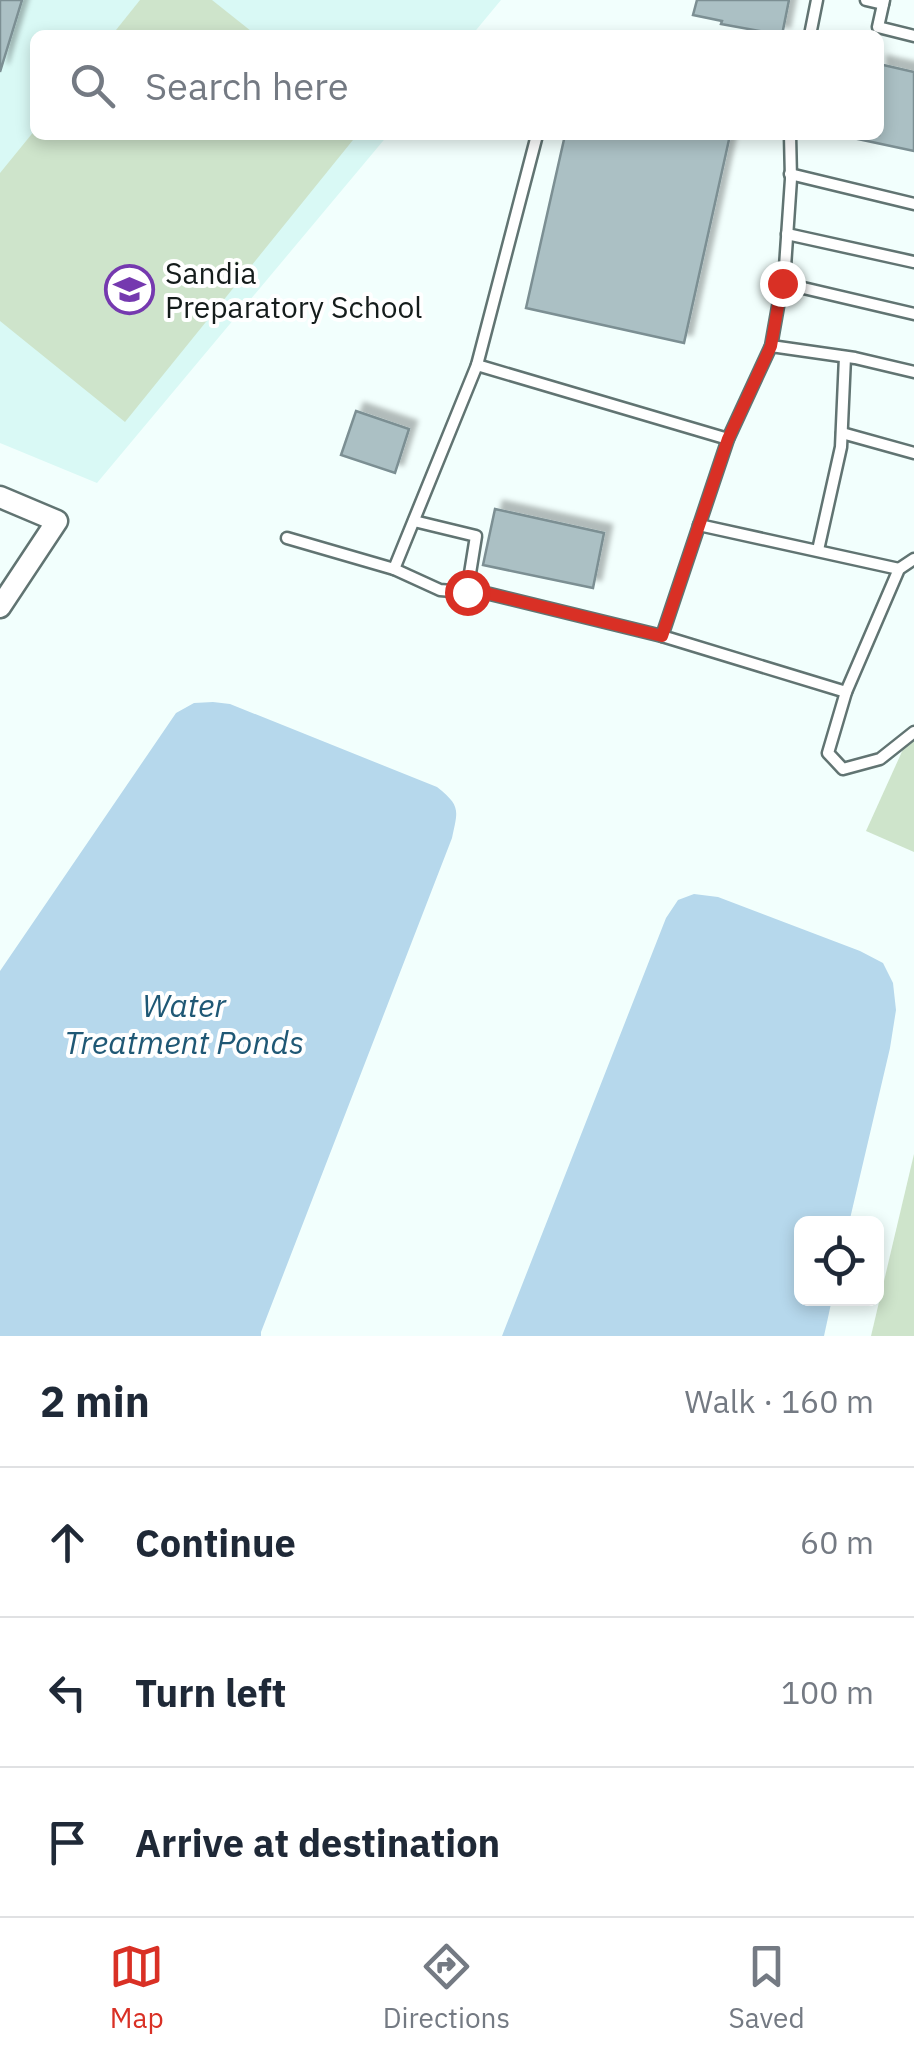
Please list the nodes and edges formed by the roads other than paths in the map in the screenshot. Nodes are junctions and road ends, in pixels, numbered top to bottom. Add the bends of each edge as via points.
1 (818, 0) edge
2 (866, 0) edge
3 (884, 2) edge
4 (811, 30) edge
5 (914, 36) edge
6 (537, 140) edge
7 (790, 140) edge
8 (790, 174) junction
9 (914, 204) edge
10 (787, 234) junction
11 (914, 262) edge
12 (782, 283) junction
13 (914, 314) edge
14 (771, 346) junction
15 (845, 357) junction
16 (477, 365) junction
17 (914, 372) edge
18 (842, 433) junction
19 (728, 439) junction
20 (914, 453) edge
21 (0, 497) edge
22 (414, 520) junction
23 (699, 525) junction
24 (287, 538) dead end
25 (818, 550) junction
26 (914, 558) edge
27 (394, 568) junction
28 (898, 569) junction
29 (467, 592) junction
30 (0, 607) edge
31 (662, 636) junction
32 (846, 692) junction
33 (914, 732) edge

1 - 4 lane
2 - 3 lane
3 - 5 lane via 878,27
6 - 16 lane
7 - 8 lane
8 - 9 lane
8 - 10 lane
10 - 11 lane
10 - 12 lane
12 - 13 lane
12 - 14 lane
14 - 15 lane
14 - 19 lane
15 - 17 lane
15 - 18 lane
16 - 19 lane
16 - 22 lane
18 - 20 lane
18 - 25 lane
19 - 23 lane
21 - 30 street via 57,521
22 - 27 lane
22 - 29 lane via 476,536
23 - 25 lane
23 - 31 lane
24 - 27 lane
25 - 28 lane
26 - 28 lane
27 - 29 lane via 440,590
28 - 32 lane
29 - 31 lane
31 - 32 lane
32 - 33 lane via 828,753 843,769 880,759

